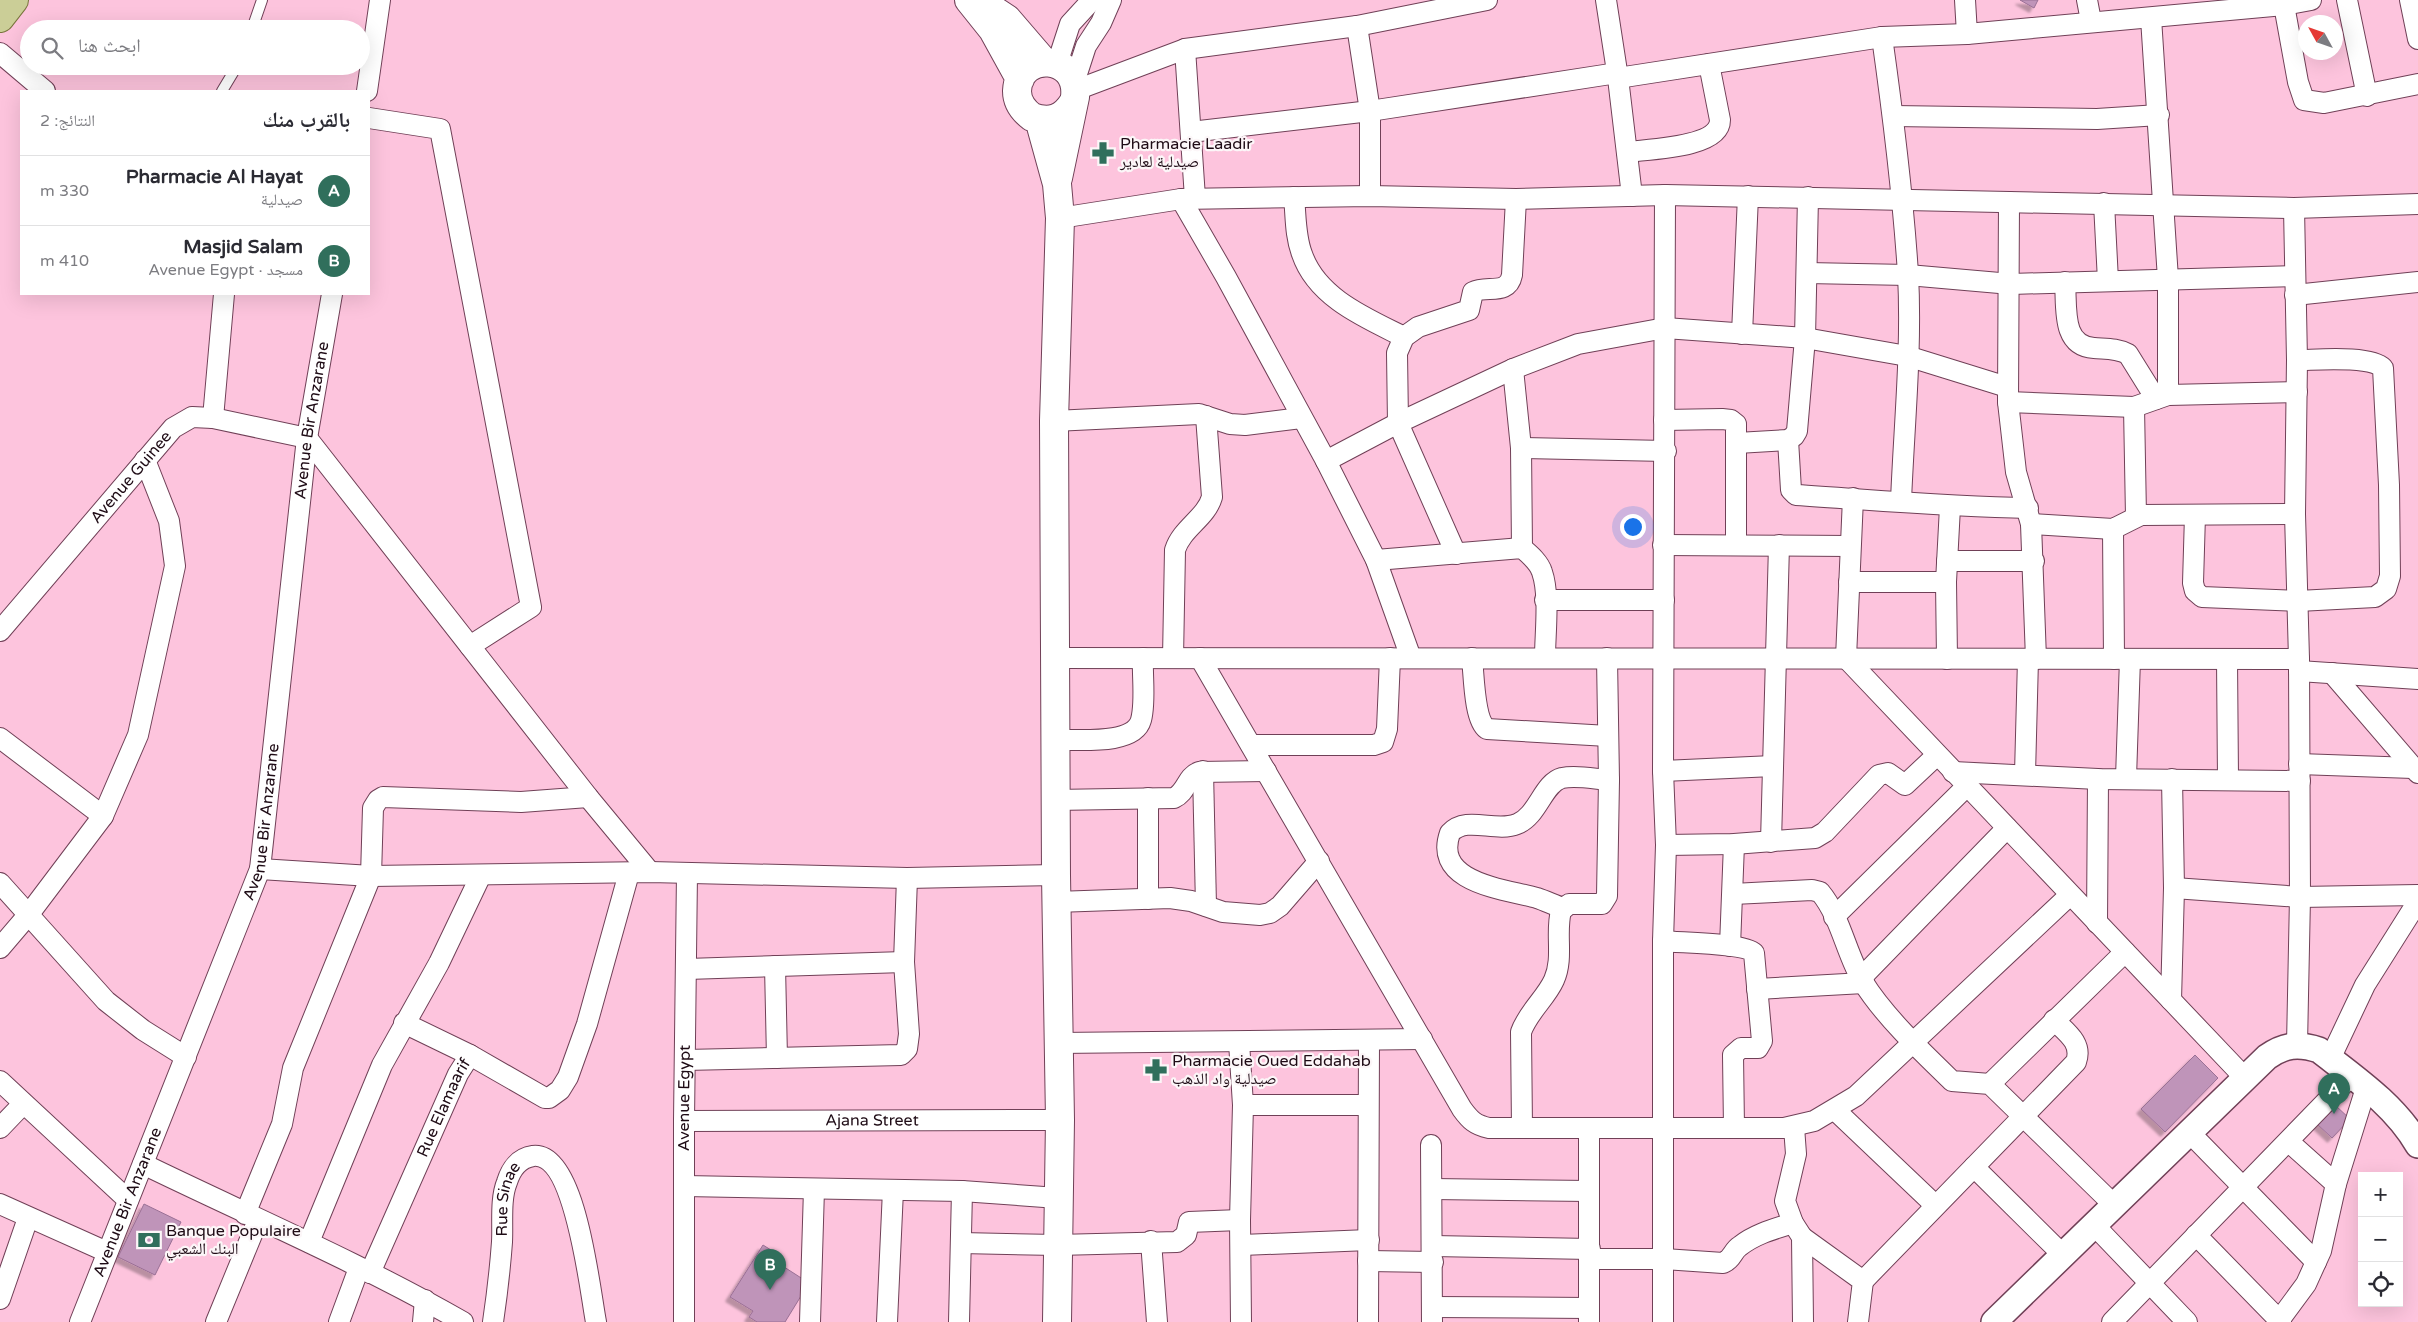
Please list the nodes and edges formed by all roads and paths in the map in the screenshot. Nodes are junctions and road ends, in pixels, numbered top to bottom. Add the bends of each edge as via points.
1 (14, 0) edge
2 (262, 0) edge
3 (380, 0) edge
4 (969, 0) edge
5 (978, 0) edge
6 (1092, 0) edge
7 (1111, 0) edge
8 (1487, 0) edge
9 (1606, 0) edge
10 (1964, 0) edge
11 (2087, 0) edge
12 (2311, 0) edge
13 (2347, 0) edge
14 (2284, 5) junction
15 (2413, 6) edge
16 (2161, 11) edge
17 (0, 18) edge
18 (255, 20) edge
19 (2091, 21) junction
20 (1357, 26) junction
21 (1967, 34) junction
22 (1882, 37) junction
23 (2418, 39) edge
24 (1185, 49) junction
25 (0, 53) edge
26 (1709, 64) junction
27 (20, 70) edge
28 (370, 70) edge
29 (26, 75) edge
30 (232, 75) edge
31 (369, 75) edge
32 (1618, 75) junction
33 (1020, 78) junction
34 (1065, 80) junction
35 (2418, 84) edge
36 (44, 90) edge
37 (223, 90) edge
38 (367, 90) edge
39 (2367, 96) junction
40 (1370, 111) junction
41 (2159, 114) junction
42 (1893, 116) junction
43 (370, 118) edge
44 (1039, 119) junction
45 (1191, 132) junction
46 (1627, 152) junction
47 (1057, 184) junction
48 (1665, 195) junction
49 (1370, 196) junction
50 (1632, 196) junction
51 (1748, 196) junction
52 (1294, 197) junction
53 (1808, 197) junction
54 (1188, 198) junction
55 (1516, 198) junction
56 (1901, 198) junction
57 (2010, 202) junction
58 (2104, 203) junction
59 (2164, 204) junction
60 (2418, 204) edge
61 (2294, 208) junction
62 (1060, 218) junction
63 (1807, 273) junction
64 (1908, 275) junction
65 (2168, 279) junction
66 (2108, 281) junction
67 (2065, 282) junction
68 (2418, 282) edge
69 (2010, 284) junction
70 (2295, 286) junction
71 (224, 295) edge
72 (332, 295) edge
73 (1665, 328) junction
74 (1742, 334) junction
75 (1404, 337) junction
76 (1805, 338) junction
77 (1908, 356) junction
78 (2297, 360) junction
79 (1513, 368) junction
80 (2297, 392) junction
81 (2008, 394) junction
82 (2162, 397) junction
83 (2134, 407) junction
84 (1206, 416) junction
85 (213, 418) junction
86 (1301, 418) junction
87 (1664, 420) junction
88 (1054, 422) junction
89 (1398, 423) junction
90 (307, 438) junction
91 (1788, 440) junction
92 (1737, 442) junction
93 (1520, 448) junction
94 (1666, 451) junction
95 (145, 460) junction
96 (1326, 461) junction
97 (1853, 498) junction
98 (1901, 501) junction
99 (1950, 507) junction
100 (2295, 514) junction
101 (2195, 515) junction
102 (2029, 516) junction
103 (2136, 516) junction
104 (2113, 529) junction
105 (1736, 544) junction
106 (1663, 545) junction
107 (1779, 545) junction
108 (1850, 546) junction
109 (1522, 548) junction
110 (1456, 554) junction
111 (1376, 560) junction
112 (1947, 561) junction
113 (2034, 561) junction
114 (1849, 582) junction
115 (1946, 582) junction
116 (1545, 600) junction
117 (1664, 600) junction
118 (2298, 601) junction
119 (0, 631) edge
120 (470, 646) junction
121 (1056, 658) junction
122 (1143, 658) junction
123 (1173, 658) junction
124 (1200, 658) junction
125 (1390, 658) junction
126 (1411, 658) junction
127 (1472, 658) junction
128 (1545, 658) junction
129 (1607, 658) junction
130 (1665, 658) junction
131 (1777, 658) junction
132 (1846, 658) junction
133 (1947, 659) junction
134 (2032, 659) junction
135 (2122, 659) junction
136 (2227, 659) junction
137 (2299, 665) junction
138 (2332, 673) junction
139 (2418, 679) edge
140 (1608, 736) junction
141 (0, 738) edge
142 (1055, 740) junction
143 (1251, 745) junction
144 (1937, 755) junction
145 (1773, 766) junction
146 (1266, 770) junction
147 (1203, 771) junction
148 (1663, 771) junction
149 (2416, 771) edge
150 (2299, 773) junction
151 (2025, 774) junction
152 (2126, 778) junction
153 (1960, 779) junction
154 (2098, 779) junction
155 (2172, 779) junction
156 (2228, 779) junction
157 (1609, 780) junction
158 (588, 797) junction
159 (1148, 798) junction
160 (1055, 800) junction
161 (102, 816) junction
162 (2007, 828) junction
163 (1771, 842) junction
164 (1734, 844) junction
165 (1666, 845) junction
166 (1318, 861) junction
167 (260, 869) junction
168 (650, 872) junction
169 (629, 874) junction
170 (687, 874) junction
171 (481, 875) junction
172 (371, 876) junction
173 (907, 878) junction
174 (0, 883) edge
175 (2174, 888) junction
176 (1056, 889) junction
177 (1732, 894) junction
178 (2070, 895) junction
179 (2418, 895) edge
180 (2300, 897) junction
181 (1148, 899) junction
182 (2418, 901) edge
183 (1206, 906) junction
184 (1563, 908) junction
185 (29, 914) junction
186 (1834, 917) junction
187 (2097, 923) junction
188 (1663, 941) junction
189 (1730, 946) junction
190 (0, 948) edge
191 (2125, 952) junction
192 (904, 962) junction
193 (775, 966) junction
194 (688, 969) junction
195 (1862, 980) junction
196 (1757, 989) junction
197 (2170, 1000) junction
198 (2054, 1020) junction
199 (404, 1023) junction
200 (1369, 1040) junction
201 (1422, 1040) junction
202 (1240, 1042) junction
203 (1912, 1042) junction
204 (1058, 1043) junction
205 (2297, 1045) junction
206 (470, 1055) junction
207 (186, 1057) junction
208 (777, 1058) junction
209 (2330, 1059) junction
210 (686, 1060) junction
211 (2245, 1078) junction
212 (0, 1082) edge
213 (2358, 1082) junction
214 (1990, 1084) junction
215 (23, 1104) junction
216 (1242, 1105) junction
217 (1368, 1105) junction
218 (1835, 1110) junction
219 (2024, 1117) junction
220 (1060, 1120) junction
221 (684, 1121) junction
222 (1794, 1127) junction
223 (0, 1128) edge
224 (1522, 1128) junction
225 (1589, 1128) junction
226 (1663, 1128) junction
227 (1734, 1128) junction
228 (2189, 1132) junction
229 (2288, 1142) junction
230 (1431, 1145) dead end
231 (2418, 1145) edge
232 (143, 1164) junction
233 (1974, 1167) junction
234 (2336, 1184) junction
235 (684, 1186) junction
236 (2243, 1188) junction
237 (814, 1189) junction
238 (1433, 1189) junction
239 (893, 1190) junction
240 (962, 1191) junction
241 (1589, 1191) junction
242 (1058, 1198) junction
243 (128, 1200) junction
244 (0, 1204) edge
245 (1935, 1205) junction
246 (2114, 1205) junction
247 (251, 1217) junction
248 (28, 1218) junction
249 (1240, 1220) junction
250 (2094, 1225) junction
251 (1797, 1230) junction
252 (2196, 1235) junction
253 (1368, 1240) junction
254 (1152, 1241) junction
255 (309, 1242) junction
256 (961, 1243) junction
257 (1057, 1245) junction
258 (1242, 1245) junction
259 (107, 1252) junction
260 (1433, 1254) junction
261 (1590, 1254) junction
262 (2063, 1255) junction
263 (1664, 1259) junction
264 (1368, 1262) junction
265 (2316, 1262) junction
266 (365, 1270) junction
267 (1863, 1281) junction
268 (2151, 1284) junction
269 (0, 1299) edge
270 (425, 1300) junction
271 (1432, 1314) edge
272 (1589, 1315) edge
273 (80, 1322) edge
274 (216, 1322) edge
275 (339, 1322) edge
276 (423, 1322) edge
277 (463, 1322) edge
278 (493, 1322) edge
279 (596, 1322) edge
280 (684, 1322) edge
281 (810, 1322) edge
282 (887, 1322) edge
283 (959, 1322) edge
284 (1057, 1322) edge
285 (1157, 1322) edge
286 (1242, 1322) edge
287 (1368, 1322) edge
288 (1663, 1322) edge
289 (1803, 1322) edge
290 (1858, 1322) edge
291 (1994, 1322) edge
292 (2112, 1322) edge
293 (2187, 1322) edge
294 (2279, 1322) edge

1 - 17 main road
2 - 18 lane
3 - 28 street
4 - 33 main road via 993,30
5 - 34 main road via 1007,19
6 - 34 street via 1070,24
7 - 34 street via 1101,23
8 - 20 street
9 - 32 street
10 - 21 street
11 - 19 street
12 - 14 street
13 - 39 street
14 - 16 street
14 - 39 street via 2304,100 2324,103
15 - 23 street
16 - 19 street
16 - 41 street
19 - 21 street
20 - 24 street
20 - 40 street
21 - 22 street
22 - 26 street
22 - 42 street
24 - 34 street
24 - 45 street
25 - 27 street
26 - 32 street
26 - 46 street via 1720,120 1715,134 1700,142
29 - 36 street
30 - 37 lane
31 - 38 street
32 - 40 street
32 - 46 street
33 - 34 main road via 1031,66
33 - 44 main road via 1017,89 1019,102 1027,113
34 - 44 main road via 1059,118
34 - 47 main road
35 - 39 street
40 - 45 street
40 - 49 street
41 - 42 street via 2097,118
41 - 59 street
42 - 56 street
43 - 120 street via 440,128 531,607
44 - 47 main road
45 - 54 street
46 - 50 street
47 - 62 main road
48 - 50 street
48 - 51 street
48 - 73 street
49 - 52 street
49 - 55 street
50 - 55 street
51 - 53 street
51 - 74 street
52 - 54 street
52 - 75 street via 1302,254 1317,280 1333,297
53 - 56 street
53 - 63 street
54 - 62 street
54 - 86 street
55 - 75 street via 1509,284 1503,288 1473,292 1470,309 1465,313 1432,322
56 - 57 street
56 - 64 street
57 - 58 street
57 - 69 street
58 - 59 street
58 - 66 street
59 - 61 street
59 - 65 street
60 - 61 street
61 - 70 street
62 - 88 main road
63 - 64 street
63 - 76 street
64 - 69 street
64 - 77 street
65 - 66 street
65 - 70 street
65 - 82 street
66 - 67 street
67 - 69 street
67 - 82 street via 2069,330 2073,339 2085,347 2120,350 2128,354
68 - 70 street
69 - 81 street
70 - 78 street
71 - 85 street
72 - 90 street, Avenue Bir Anzarane
73 - 74 street
73 - 79 street via 1578,344
73 - 87 street
74 - 76 street
75 - 89 street via 1398,353
76 - 77 street
76 - 91 street via 1798,425 1796,434
77 - 81 street
77 - 98 street
78 - 80 street
78 - 118 street via 2362,361 2383,368 2390,576 2386,589 2375,597
79 - 89 street
79 - 93 street
80 - 82 street
80 - 100 street
81 - 83 street
81 - 102 street via 2016,472
82 - 83 street
83 - 103 street
84 - 86 street via 1238,425
84 - 88 street
84 - 123 street via 1212,497 1209,505 1180,538 1175,550
85 - 90 street, Avenue Guinee
85 - 95 street, Avenue Guinee via 192,417 173,428
86 - 96 street
87 - 92 street via 1732,420 1736,424
87 - 94 street
88 - 121 main road
89 - 96 street
89 - 110 street
90 - 120 street
90 - 167 street, Avenue Bir Anzarane
91 - 92 street
91 - 97 street via 1792,493
92 - 105 street
93 - 94 street
93 - 109 street
94 - 106 street
95 - 119 street, Avenue Guinee
95 - 161 street via 169,521 175,566 138,735
96 - 111 street
97 - 98 street
97 - 108 street
98 - 99 street
99 - 102 street
99 - 112 street
100 - 101 street
100 - 118 street
101 - 103 street
101 - 118 street via 2193,583 2198,594
102 - 104 street
102 - 113 street
103 - 104 street
104 - 135 street
105 - 106 street
105 - 107 street
106 - 117 street
107 - 108 street
107 - 131 street
108 - 114 street
109 - 110 street
109 - 116 street via 1542,572
110 - 111 street
111 - 126 street
112 - 113 street
112 - 115 street
113 - 134 street
114 - 115 street
114 - 132 street
115 - 133 street
116 - 117 street
116 - 128 street
117 - 130 street
118 - 137 street
120 - 158 street
121 - 122 street
121 - 142 main road
122 - 123 street
122 - 142 street via 1141,719 1132,733 1122,738
123 - 124 street
124 - 125 street
124 - 143 street
125 - 126 street
125 - 143 street via 1387,729 1383,742 1374,745
126 - 127 street
127 - 128 street
127 - 140 street via 1480,722 1487,729
128 - 129 street
129 - 130 street
129 - 140 street
130 - 131 street
130 - 148 street
131 - 132 street
131 - 145 street
132 - 133 street
132 - 144 street
133 - 134 street
134 - 135 street
134 - 151 street
135 - 136 street
135 - 152 street
136 - 137 street
136 - 156 street
137 - 138 street
137 - 150 street
138 - 139 street
138 - 149 street
140 - 157 street
141 - 161 street
142 - 160 main road
143 - 146 street
144 - 153 street
144 - 163 street via 1905,785 1889,774 1879,775 1820,836
145 - 148 street
145 - 163 street
146 - 147 street
146 - 166 street
147 - 159 street via 1192,775 1178,796
147 - 183 street
148 - 165 street
149 - 150 street
150 - 156 street
150 - 180 street
151 - 153 street
151 - 154 street
152 - 154 street
152 - 155 street
153 - 162 street
153 - 186 street
154 - 187 street
155 - 156 street
155 - 175 street
157 - 184 street via 1608,888 1605,900 1598,905 1569,904
157 - 184 street via 1561,779 1516,825 1462,825 1450,833 1448,850 1452,861 1475,883 1537,898
158 - 168 street
158 - 172 street via 521,802 383,797 373,808
159 - 160 street
159 - 181 street
160 - 176 main road
161 - 185 street
162 - 178 street
162 - 195 street
163 - 164 street
164 - 165 street
164 - 177 street
165 - 188 street
166 - 183 street via 1280,906 1270,912 1254,915 1224,912
166 - 201 street
167 - 172 street
167 - 207 street, Avenue Bir Anzarane
168 - 169 street
168 - 170 street
169 - 171 street
169 - 206 street, Rue Elamaarif via 587,1024 560,1090 545,1098
170 - 173 street
170 - 194 street, Avenue Egypt
171 - 172 street
171 - 199 street via 439,963
172 - 247 street via 293,1068 280,1131
173 - 176 street
173 - 192 street
174 - 185 street
175 - 180 street
175 - 197 street
176 - 181 street
176 - 204 main road
177 - 186 street via 1817,891
177 - 189 street
178 - 187 street
178 - 203 street
179 - 180 street
180 - 205 street
181 - 183 street via 1180,899
182 - 209 street via 2364,985
184 - 224 street via 1554,980 1521,1032
185 - 190 street
185 - 207 street via 118,1011
186 - 195 street
187 - 191 street
188 - 189 street
188 - 226 street
189 - 196 street via 1746,948 1754,953
191 - 197 street
191 - 198 street
192 - 193 street
192 - 208 street via 909,1034 906,1049 901,1055
193 - 194 street
193 - 208 street
194 - 210 street, Avenue Egypt
195 - 196 street
195 - 203 street
196 - 227 street via 1762,1041 1758,1048 1742,1048 1734,1055
197 - 211 street
198 - 214 street
198 - 219 street via 2076,1042 2078,1056
199 - 206 street
199 - 255 street via 382,1065
200 - 201 street
200 - 202 street
200 - 217 street
201 - 224 street via 1470,1120 1489,1128
202 - 204 street
202 - 216 street
203 - 214 street via 1952,1081
203 - 218 street via 1856,1096
204 - 220 main road
205 - 209 street via 2319,1050
205 - 211 street via 2278,1049
206 - 266 street, Rue Elamaarif
207 - 232 street, Avenue Bir Anzarane
208 - 210 street
209 - 213 street
210 - 221 street, Avenue Egypt
211 - 228 street
212 - 215 street
213 - 229 street
213 - 231 street via 2408,1128
213 - 234 street
214 - 219 street
215 - 223 street
215 - 243 street
216 - 217 street
216 - 249 street
217 - 253 street
218 - 222 street
218 - 245 street
219 - 233 street
219 - 246 street
220 - 221 street, Ajana Street
220 - 242 main road
221 - 235 street, Avenue Egypt
222 - 227 street
222 - 251 street via 1796,1154 1785,1201
224 - 225 street
225 - 226 street
225 - 241 street
226 - 227 street
226 - 263 street
228 - 236 street
228 - 246 street
229 - 234 street
229 - 236 street
230 - 238 street
232 - 243 street, Avenue Bir Anzarane
232 - 247 street
233 - 245 street
233 - 262 street
234 - 265 street
235 - 237 street
235 - 280 street, Avenue Egypt
236 - 252 street
236 - 265 street
237 - 239 street
237 - 281 street
238 - 241 street
238 - 260 street
239 - 240 street
239 - 282 street
240 - 242 street
240 - 256 street
241 - 261 street
242 - 257 main road
243 - 259 street, Avenue Bir Anzarane
244 - 248 street
245 - 267 street
246 - 250 street
247 - 255 street
247 - 274 street
248 - 259 street
248 - 269 street
249 - 254 street via 1189,1222 1186,1235 1181,1240
249 - 258 street
250 - 262 street
250 - 268 street
251 - 263 street via 1765,1232 1741,1245 1726,1262
251 - 267 street
251 - 289 street
252 - 268 street
252 - 294 street
253 - 258 street
253 - 264 street
254 - 257 street
254 - 285 street
255 - 266 street
256 - 257 street
256 - 283 street
257 - 284 main road
258 - 286 street
259 - 273 street, Avenue Bir Anzarane
260 - 261 street
260 - 264 street
260 - 271 street
261 - 263 street
261 - 272 street
262 - 291 street
263 - 288 street
264 - 287 street
265 - 294 street via 2299,1296
266 - 270 street
266 - 275 street, Rue Elamaarif
267 - 290 street
268 - 292 street
268 - 293 street
270 - 276 street
270 - 277 street
271 - 272 street
278 - 279 street, Rue Sinae via 500,1276 505,1189 520,1160 538,1156 552,1164 560,1174 571,1200

